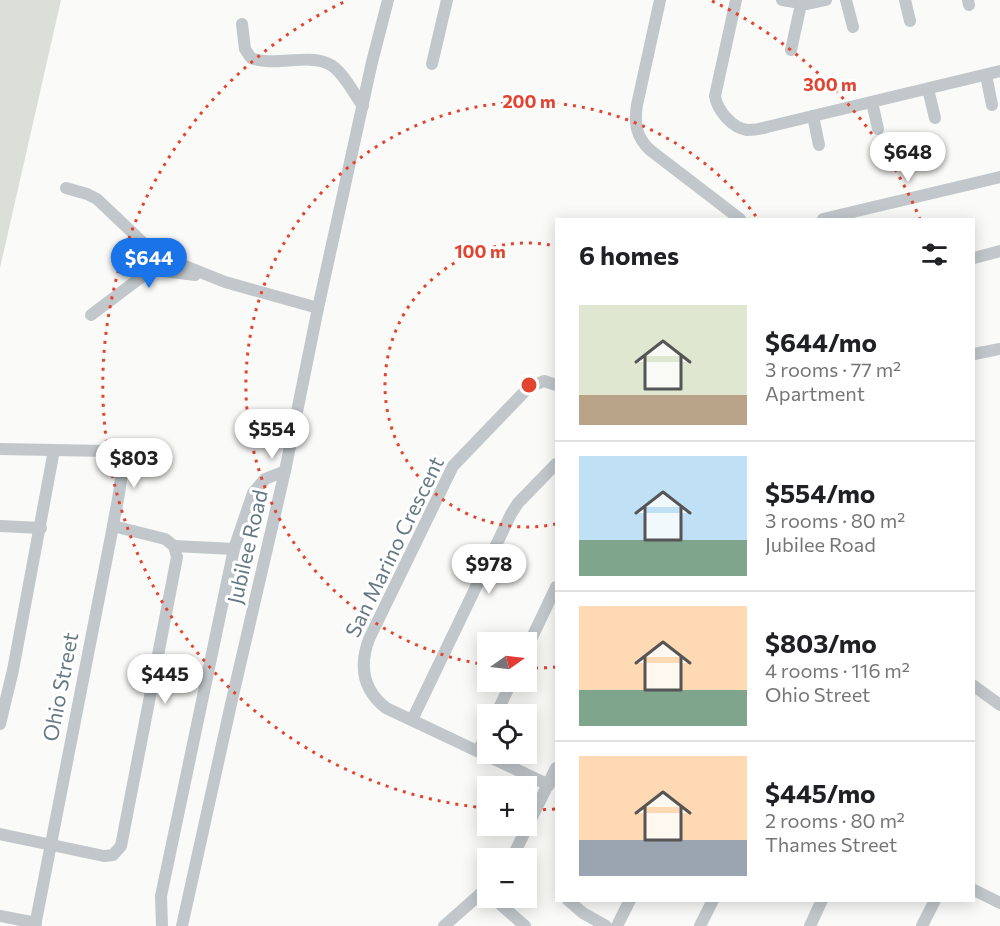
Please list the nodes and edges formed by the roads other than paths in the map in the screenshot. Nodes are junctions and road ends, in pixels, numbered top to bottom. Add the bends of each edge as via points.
1 (388, 0) edge
2 (447, 0) edge
3 (660, 0) edge
4 (736, 0) edge
5 (782, 0) edge
6 (826, 0) edge
7 (846, 0) edge
8 (905, 0) edge
9 (801, 4) junction
10 (910, 21) dead end
11 (242, 24) dead end
12 (853, 27) dead end
13 (791, 50) dead end
14 (432, 64) dead end
15 (1000, 71) edge
16 (986, 75) junction
17 (928, 89) junction
18 (872, 102) junction
19 (992, 105) dead end
20 (363, 106) junction
21 (813, 116) junction
22 (935, 118) dead end
23 (878, 129) dead end
24 (819, 145) dead end
25 (1000, 177) edge
26 (66, 188) dead end
27 (739, 218) edge
28 (826, 218) edge
29 (1000, 252) edge
30 (975, 258) edge
31 (209, 276) junction
32 (318, 308) junction
33 (91, 315) dead end
34 (1000, 349) edge
35 (975, 354) edge
36 (555, 385) edge
37 (0, 448) edge
38 (54, 450) junction
39 (555, 465) edge
40 (285, 471) junction
41 (0, 526) edge
42 (112, 526) junction
43 (41, 528) junction
44 (174, 546) junction
45 (234, 549) junction
46 (555, 589) edge
47 (535, 632) edge
48 (975, 687) edge
49 (1000, 705) edge
50 (412, 720) junction
51 (0, 724) edge
52 (477, 751) edge
53 (505, 764) edge
54 (555, 770) edge
55 (549, 785) junction
56 (0, 834) edge
57 (50, 845) junction
58 (517, 848) edge
59 (975, 890) edge
60 (477, 900) edge
61 (570, 902) edge
62 (629, 902) edge
63 (712, 902) edge
64 (821, 902) edge
65 (934, 902) edge
66 (1000, 903) edge
67 (505, 908) edge
68 (0, 916) edge
69 (36, 924) edge
70 (162, 926) edge
71 (182, 926) edge
72 (444, 926) edge
73 (525, 926) edge
74 (606, 926) edge
75 (617, 926) edge
76 (700, 926) edge
77 (810, 926) edge
78 (922, 926) edge

1 - 20 street, Jubilee Road
2 - 14 street
3 - 27 street via 637,105 637,132 650,150
4 - 21 street via 716,87 720,110 747,130
5 - 9 street
6 - 9 street
7 - 12 street
8 - 10 street
9 - 13 street
11 - 20 street via 245,49 251,57 325,62 339,72
15 - 16 street
16 - 17 street
16 - 19 street
17 - 18 street
17 - 22 street
18 - 21 street
18 - 23 street
20 - 32 street, Jubilee Road
21 - 24 street
25 - 28 street
26 - 31 street via 97,199 154,254
29 - 30 street
31 - 32 street
31 - 33 street via 148,272
32 - 40 street, Jubilee Road
34 - 35 street
36 - 50 street, San Marino Crescent via 544,381 529,387 453,466 369,639 363,666 368,687 386,708
37 - 38 street
38 - 42 street, Ohio Street via 107,451 118,456 120,479
38 - 43 street
39 - 50 street via 511,514
40 - 45 street via 265,479 253,493
40 - 71 street, Jubilee Road
41 - 43 street
42 - 44 street via 165,539
42 - 57 street, Ohio Street
43 - 51 street
44 - 45 street
44 - 57 street via 176,566 121,846 108,857
45 - 70 street via 161,896
46 - 47 street
48 - 49 street
50 - 52 street, San Marino Crescent
53 - 55 street, San Marino Crescent
54 - 55 street
55 - 58 street
56 - 57 street
57 - 69 street, Ohio Street
59 - 66 street
60 - 72 street
61 - 74 street
62 - 75 street
63 - 76 street
64 - 77 street
65 - 78 street
67 - 73 street
68 - 69 street

